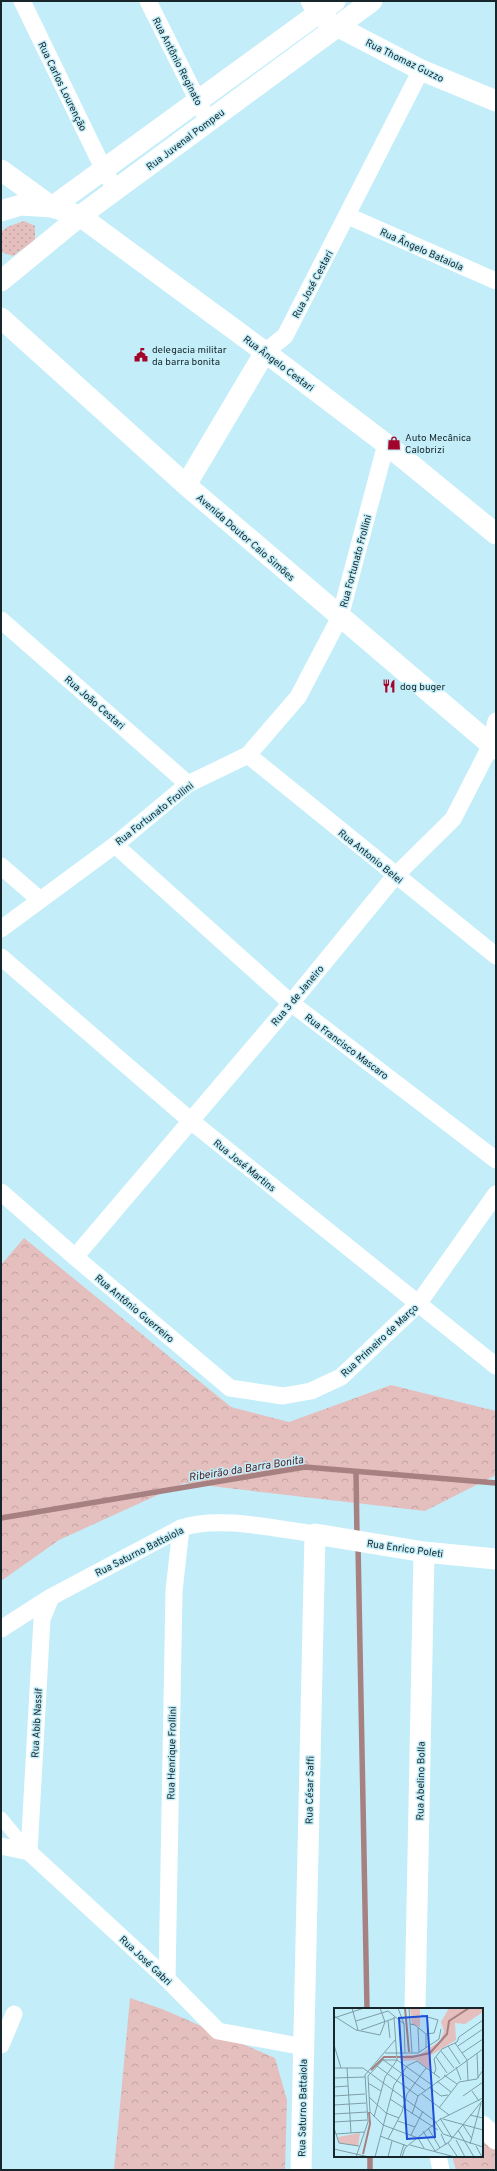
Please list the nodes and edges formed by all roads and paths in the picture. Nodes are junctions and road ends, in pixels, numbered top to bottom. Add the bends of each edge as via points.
1 (22, 1) edge
2 (148, 1) edge
3 (335, 1) edge
4 (372, 1) edge
5 (312, 8) edge
6 (337, 27) junction
7 (421, 70) junction
8 (198, 101) junction
9 (496, 101) edge
10 (208, 121) junction
11 (1, 170) edge
12 (104, 170) junction
13 (116, 190) junction
14 (52, 207) junction
15 (1, 211) edge
16 (80, 216) junction
17 (348, 216) junction
18 (6, 272) edge
19 (496, 281) edge
20 (1, 318) edge
21 (265, 352) junction
22 (386, 444) junction
23 (186, 485) junction
24 (496, 534) edge
25 (340, 617) junction
26 (1, 620) edge
27 (496, 721) edge
28 (493, 747) edge
29 (248, 755) junction
30 (188, 784) junction
31 (114, 845) junction
32 (1, 866) edge
33 (395, 876) junction
34 (40, 900) junction
35 (1, 929) edge
36 (496, 956) edge
37 (1, 957) edge
38 (291, 1004) junction
39 (191, 1121) junction
40 (496, 1160) edge
41 (1, 1192) edge
42 (496, 1194) edge
43 (75, 1257) junction
44 (418, 1304) junction
45 (496, 1366) edge
46 (283, 1396) joint
47 (181, 1528) junction
48 (315, 1534) junction
49 (424, 1552) junction
50 (496, 1559) edge
51 (51, 1597) junction
52 (1, 1629) edge
53 (1, 1818) edge
54 (1, 1846) edge
55 (29, 1852) junction
56 (168, 1979) junction
57 (415, 2008) edge
58 (14, 2014) dead end
59 (1, 2045) edge
60 (304, 2047) junction
61 (483, 2127) edge
62 (496, 2139) edge
63 (438, 2157) edge
64 (301, 2170) edge
65 (441, 2170) edge

1 - 12 street, Rua Carlos Lourenção
2 - 8 street, Rua Antônio Reginato
3 - 5 street
4 - 6 street, Rua Juvenal Pompeu
5 - 6 street, Rua Thomaz Guzzo
5 - 8 street
6 - 7 street, Rua Thomaz Guzzo
6 - 10 street, Rua Juvenal Pompeu
7 - 9 street, Rua Thomaz Guzzo
7 - 17 street, Rua José Cestari
8 - 10 street, Rua Antônio Reginato
8 - 12 street
10 - 13 street, Rua Juvenal Pompeu
11 - 14 street
12 - 13 street, Rua Carlos Lourenção
12 - 14 street
13 - 16 street, Rua Juvenal Pompeu
14 - 15 street via 21,205
14 - 16 street, Rua Ângelo Cestari
16 - 18 street, Rua Juvenal Pompeu
16 - 21 street, Rua Ângelo Cestari
17 - 19 street, Rua Ângelo Bataiola
17 - 21 street, Rua José Cestari via 285,336
20 - 23 street, Avenida Doutor Caio Simões
21 - 22 street, Rua Ângelo Cestari
21 - 23 street, Rua José Cestari
22 - 24 street, Rua Ângelo Cestari
22 - 25 street, Rua Fortunato Frollini
23 - 25 street, Avenida Doutor Caio Simões
25 - 28 street, Avenida Doutor Caio Simões
25 - 29 street, Rua Fortunato Frollini via 298,696
26 - 30 street, Rua João Cestari
27 - 28 street, Rua 3 de Janeiro
28 - 33 street, Rua 3 de Janeiro via 453,819
29 - 30 street, Rua Fortunato Frollini
29 - 33 street, Rua Antonio Belei
30 - 31 street, Rua Fortunato Frollini
31 - 34 street, Rua Fortunato Frollini
31 - 38 street, Rua Francisco Mascaro
32 - 34 street
33 - 36 street, Rua Antonio Belei
33 - 38 street, Rua 3 de Janeiro
34 - 35 street, Rua Fortunato Frollini
37 - 39 street, Rua José Martins
38 - 39 street, Rua 3 de Janeiro
38 - 40 street, Rua Francisco Mascaro
39 - 43 street, Rua 3 de Janeiro
39 - 44 street, Rua José Martins
41 - 43 street, Rua Antônio Guerreiro
42 - 44 street, Rua Primeiro de Março
43 - 46 street, Rua Antônio Guerreiro via 230,1388
44 - 45 street, Rua José Martins
44 - 46 street, Rua Primeiro de Março via 341,1377 311,1391
47 - 48 street, Rua Saturno Battaiola via 196,1523 223,1522
47 - 51 street, Rua Saturno Battaiola
47 - 56 street, Rua Henrique Frollini via 174,1591
48 - 49 street, Rua Enrico Poleti
48 - 60 street, Rua César Saffi
49 - 50 street, Rua Enrico Poleti
49 - 57 street, Rua Abelino Bolla
51 - 52 street, Rua Saturno Battaiola
51 - 55 street, Rua Abib Nassif via 42,1619
53 - 55 street
54 - 55 street
55 - 56 street, Rua José Gabri
56 - 60 street, Rua José Gabri via 218,2031
58 - 59 street
60 - 64 street, Rua Saturno Battaiola
61 - 62 street
63 - 65 street

